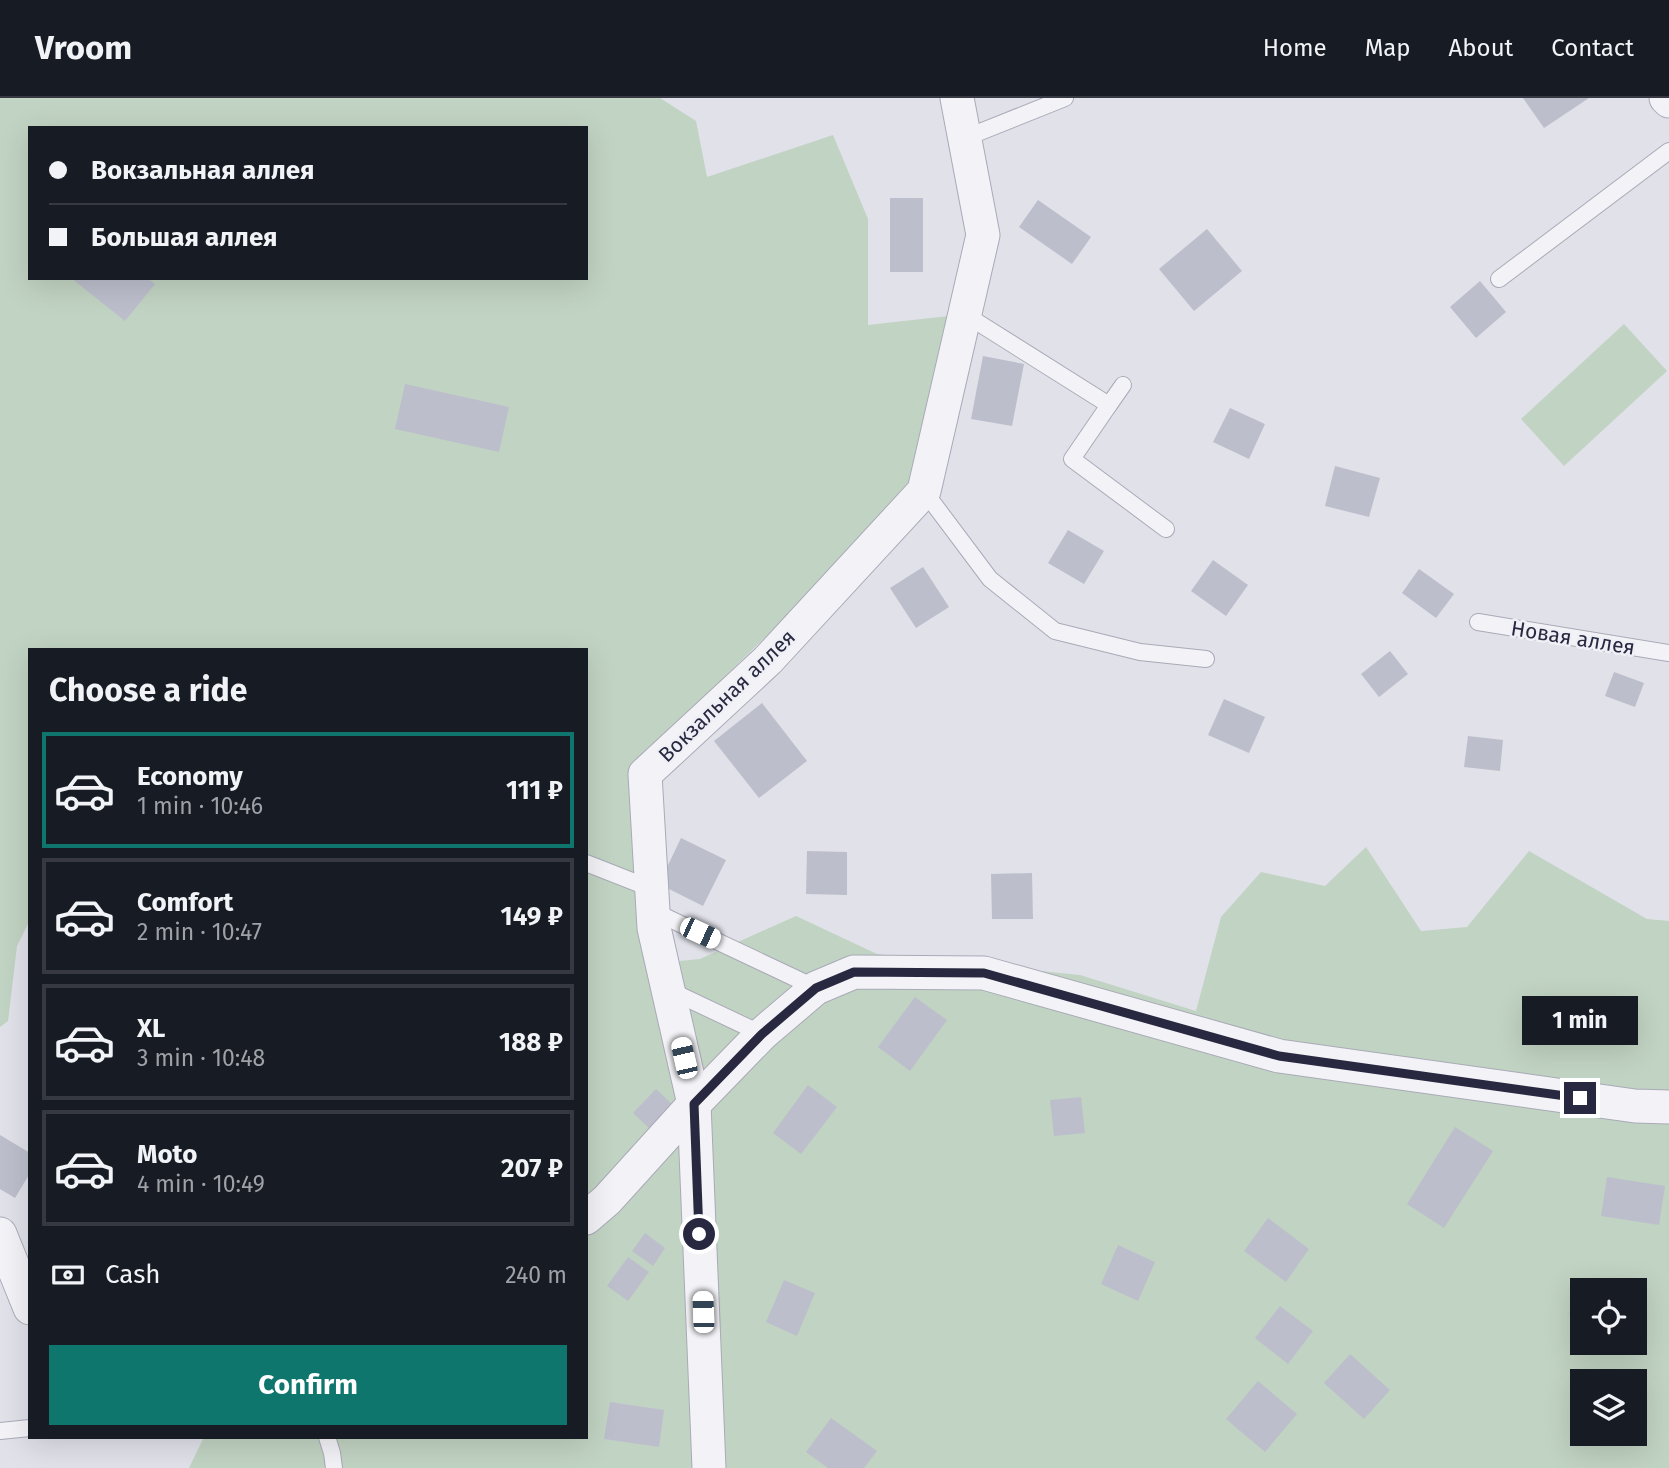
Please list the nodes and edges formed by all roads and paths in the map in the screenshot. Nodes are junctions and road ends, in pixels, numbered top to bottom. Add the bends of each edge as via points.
1 (957, 98) edge
2 (1065, 98) edge
3 (960, 141) junction
4 (1669, 151) edge
5 (1499, 279) dead end
6 (966, 315) junction
7 (1123, 385) dead end
8 (1109, 405) junction
9 (925, 491) junction
10 (1166, 529) dead end
11 (1478, 622) dead end
12 (1669, 653) edge
13 (1206, 659) dead end
14 (588, 864) edge
15 (653, 902) junction
16 (816, 988) junction
17 (668, 990) junction
18 (762, 1034) junction
19 (694, 1104) junction
20 (1669, 1107) edge
21 (588, 1216) edge
22 (0, 1234) edge
23 (28, 1303) edge
24 (28, 1428) edge
25 (0, 1431) edge
26 (328, 1439) edge
27 (334, 1468) edge
28 (709, 1468) edge

1 - 3 street, Вокзальная аллея
2 - 3 lane
3 - 6 street, Вокзальная аллея via 983,235
4 - 5 lane
6 - 8 lane
6 - 9 street, Вокзальная аллея
7 - 8 lane
8 - 10 lane via 1072,459
9 - 13 lane via 990,579 1055,631 1140,652
9 - 15 street, Вокзальная аллея via 768,660 645,774
11 - 12 lane, Новая аллея
14 - 15 lane via 642,885
15 - 16 lane
15 - 17 street, Вокзальная аллея
16 - 18 street
16 - 20 street via 854,972 984,973 1279,1056
17 - 18 lane
17 - 19 street, Вокзальная аллея
18 - 19 street
19 - 21 street
19 - 28 street, Вокзальная аллея
22 - 23 street
24 - 25 lane
26 - 27 lane

